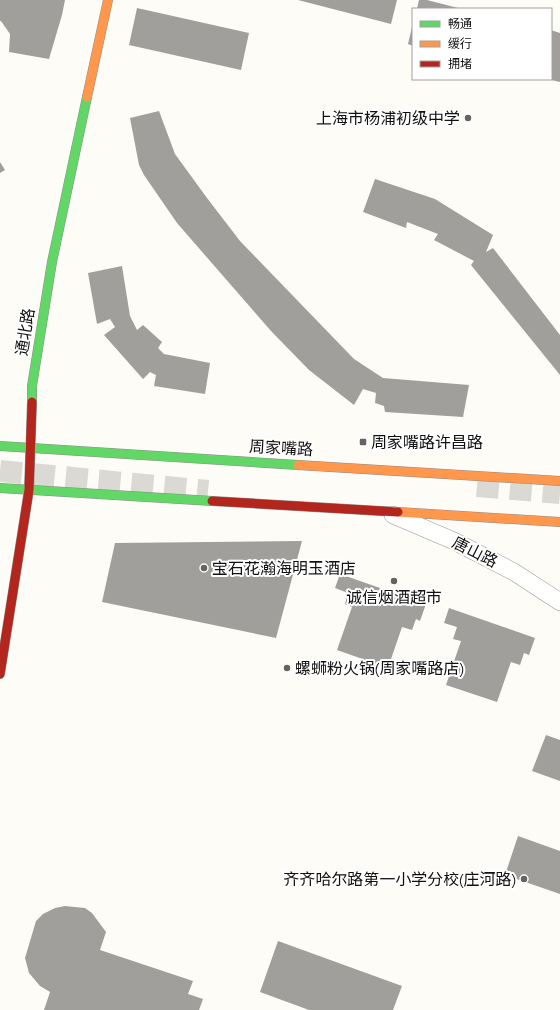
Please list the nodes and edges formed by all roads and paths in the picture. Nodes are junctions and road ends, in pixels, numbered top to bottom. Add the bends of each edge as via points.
1 (108, 0) edge
2 (0, 446) edge
3 (30, 448) junction
4 (560, 481) edge
5 (0, 488) edge
6 (29, 490) junction
7 (384, 511) junction
8 (560, 522) edge
9 (560, 602) edge
10 (0, 674) edge

1 - 3 main road, 通北路 via 52,262 32,386
2 - 3 main road, 周家嘴路
3 - 4 main road, 周家嘴路
3 - 6 main road, 通北路
5 - 6 main road
6 - 7 main road
6 - 10 main road, 通北路
7 - 8 main road
7 - 9 street, 唐山路 via 454,541 514,572

